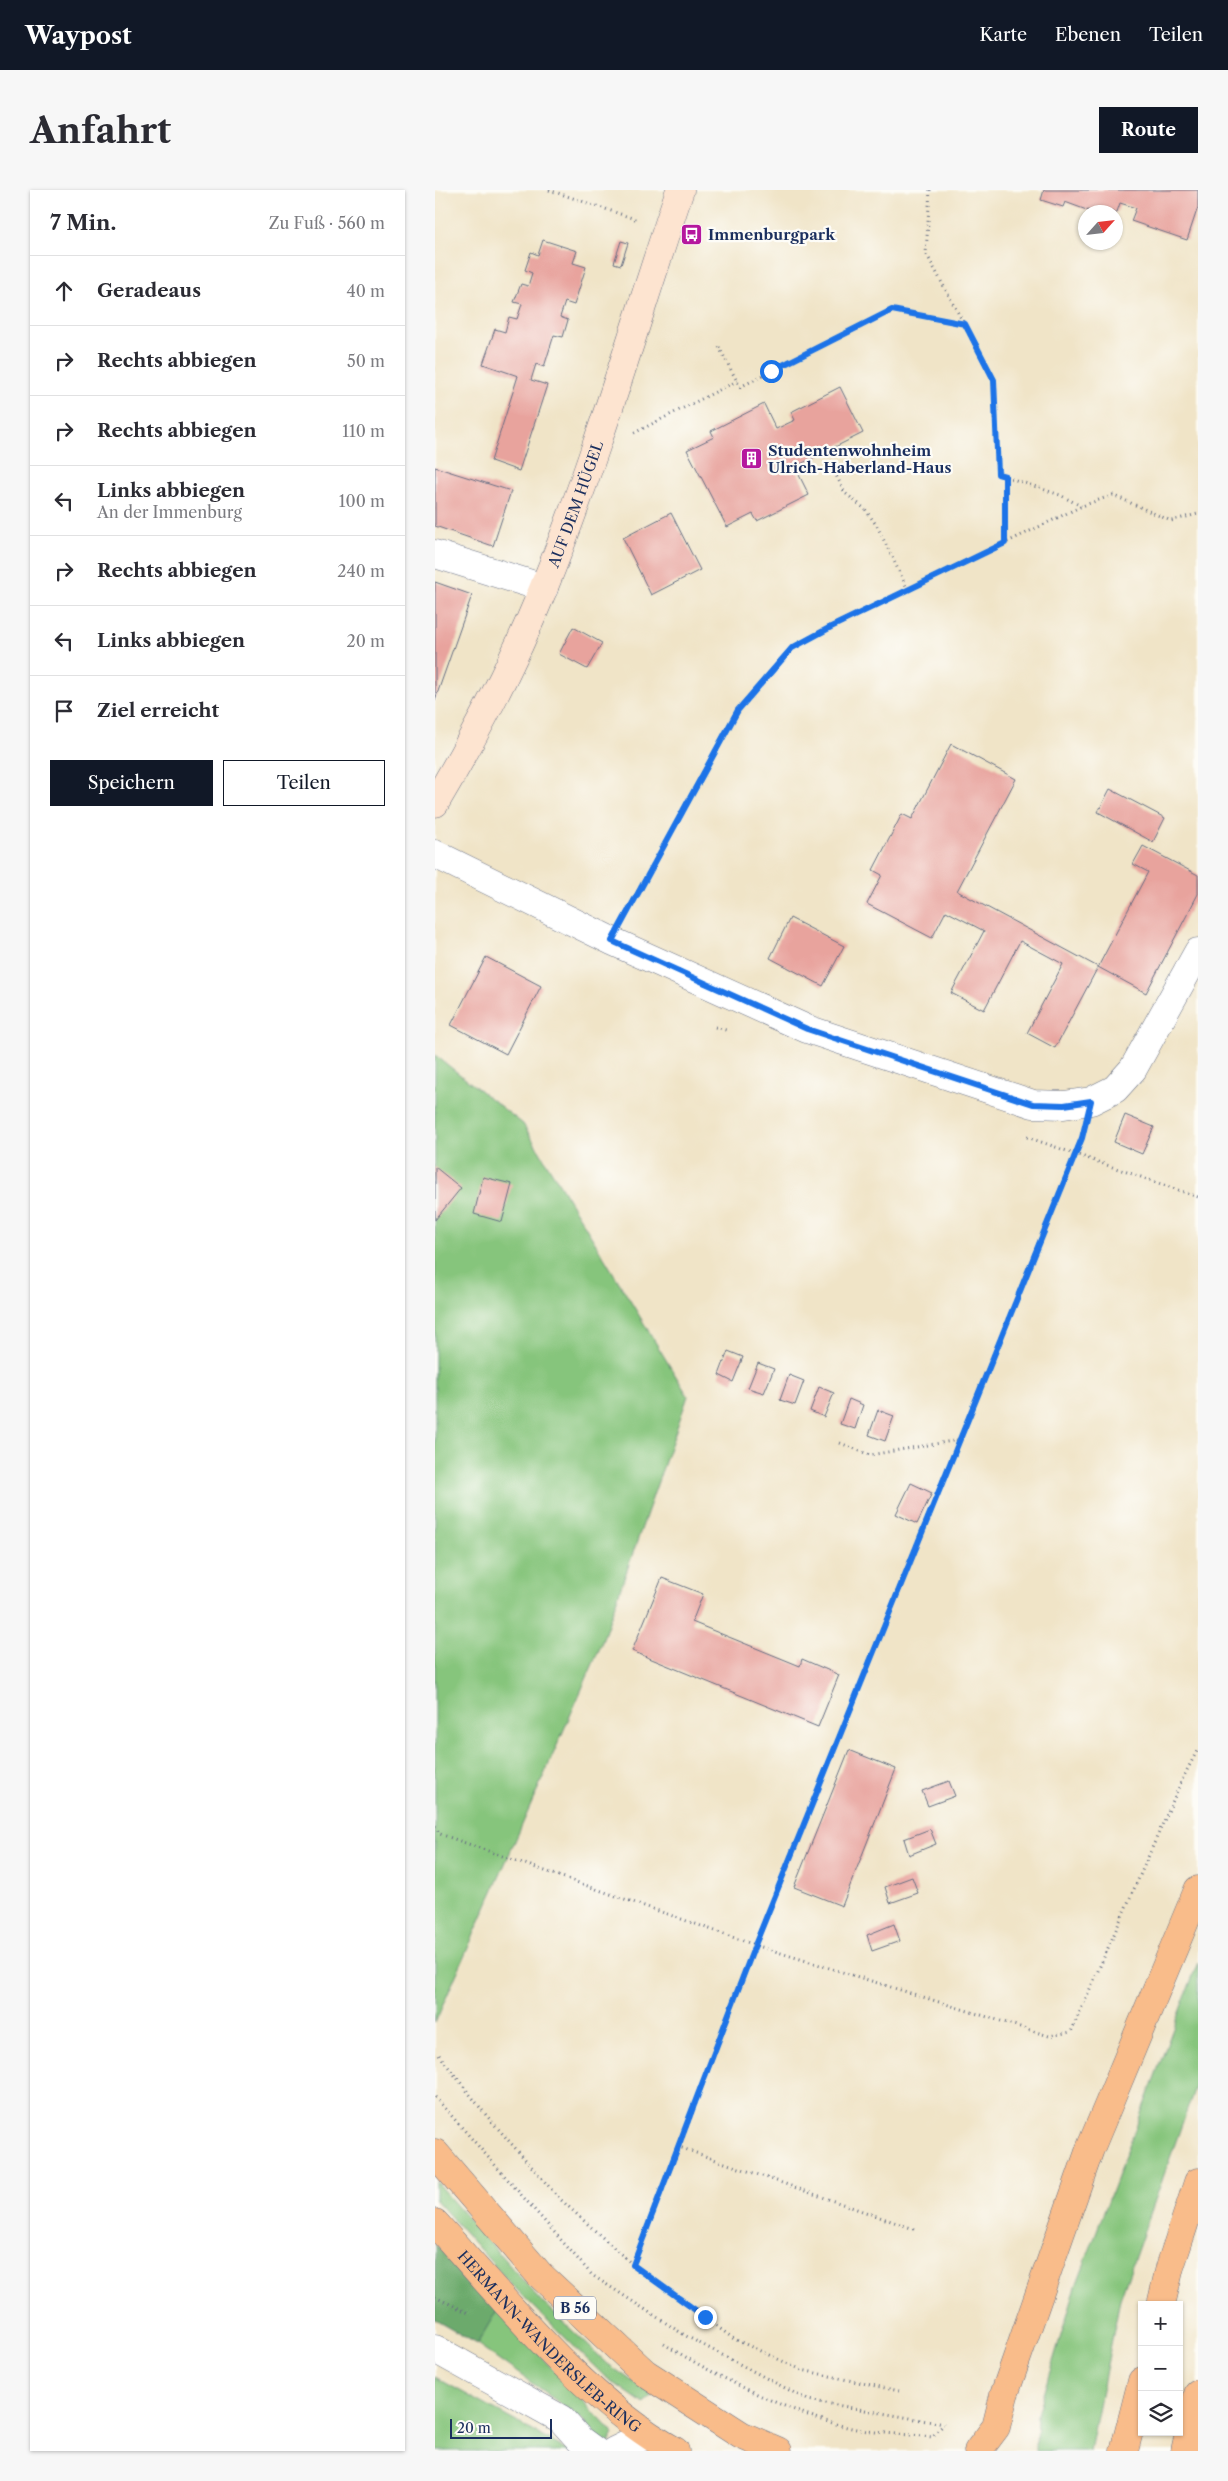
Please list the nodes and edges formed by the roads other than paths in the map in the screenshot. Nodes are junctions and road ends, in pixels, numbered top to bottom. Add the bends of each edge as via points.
1 (680, 190) edge
2 (435, 554) edge
3 (544, 588) junction
4 (435, 804) edge
5 (435, 854) edge
6 (1198, 952) edge
7 (1198, 1890) edge
8 (435, 2153) edge
9 (1198, 2182) edge
10 (435, 2222) edge
11 (1162, 2301) edge
12 (435, 2349) edge
13 (1139, 2391) edge
14 (1198, 2394) edge
15 (647, 2435) junction
16 (748, 2443) edge
17 (595, 2451) edge
18 (614, 2451) edge
19 (675, 2451) edge
20 (778, 2451) edge
21 (978, 2451) edge
22 (1124, 2451) edge
23 (1185, 2451) edge

1 - 3 street, AUF DEM HÜGEL via 572,515
2 - 3 street
3 - 4 street, AUF DEM HÜGEL via 457,767
5 - 6 street via 612,941 807,1029 1033,1104 1064,1105 1091,1101 1115,1089 1133,1069
7 - 21 main road via 1091,2149 995,2427
8 - 16 main road, B 56 via 539,2274 645,2373
9 - 11 main road
10 - 15 main road, HERMANN-WANDERSLEB-RING / B 56 via 575,2374
12 - 17 street via 561,2419
13 - 22 main road
14 - 23 main road
15 - 18 street
15 - 19 main road, B 56
16 - 20 main road, B 56

